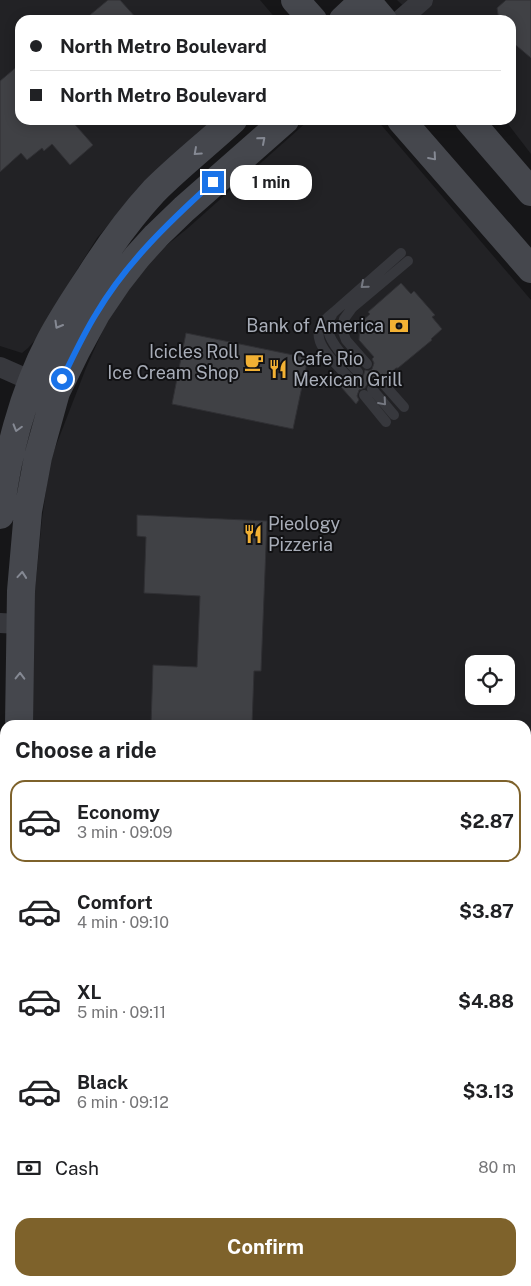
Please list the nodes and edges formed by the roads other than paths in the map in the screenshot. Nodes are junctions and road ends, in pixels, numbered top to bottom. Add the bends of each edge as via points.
1 (295, 0) edge
2 (365, 0) edge
3 (423, 0) edge
4 (308, 15) edge
5 (348, 15) edge
6 (378, 15) edge
7 (406, 15) edge
8 (228, 125) edge
9 (279, 125) edge
10 (405, 125) edge
11 (473, 125) edge
12 (531, 192) edge
13 (531, 269) edge
14 (367, 364) dead end
15 (0, 366) edge
16 (354, 376) dead end
17 (381, 381) dead end
18 (32, 382) junction
19 (56, 392) junction
20 (368, 392) dead end
21 (404, 407) dead end
22 (390, 418) dead end
23 (0, 515) edge
24 (10, 623) edge
25 (20, 720) edge

1 - 4 street
2 - 5 street
2 - 6 street
3 - 7 street
8 -> 18 street via 154,192 119,234 70,306 49,342
19 -> 9 street via 96,314 136,257 184,209
10 -> 13 street
11 - 12 street
14 -> 16 lane via 346,340 342,330 344,319 404,257 320,326 318,336 322,348
15 - 18 street
17 - 21 lane
18 - 19 street
18 -> 23 street via 12,444
24 -> 19 street via 21,592 28,511 38,456
20 -> 22 lane
25 -> 24 street

